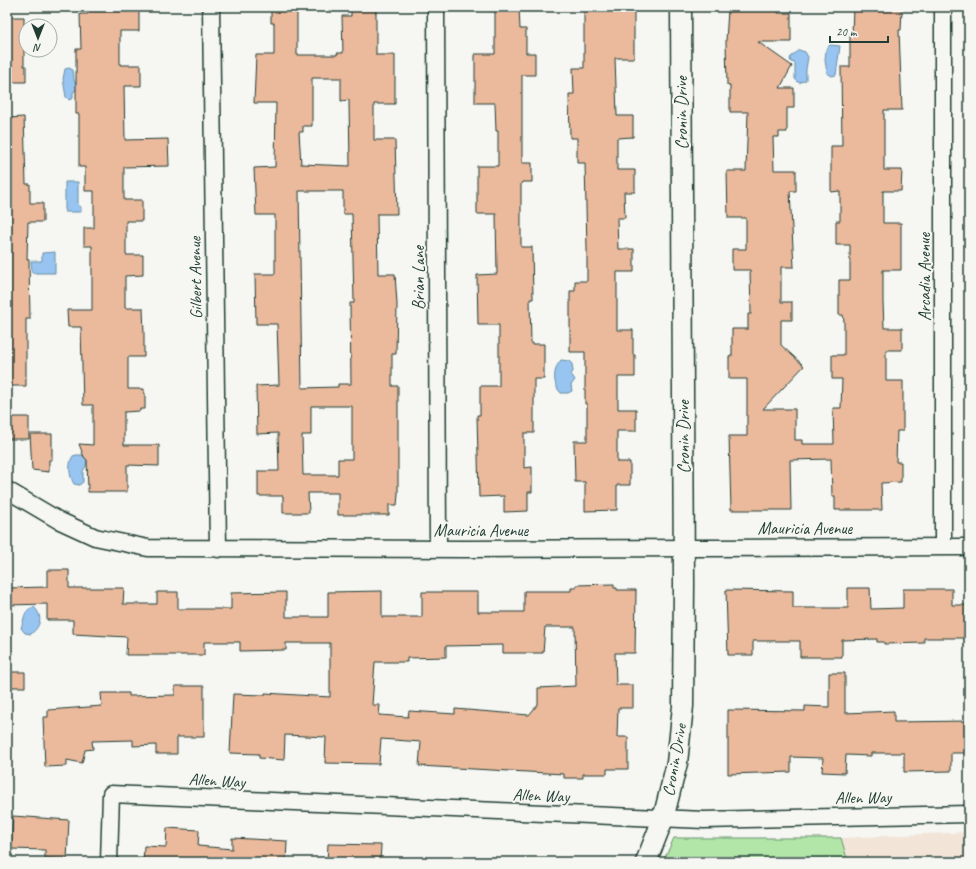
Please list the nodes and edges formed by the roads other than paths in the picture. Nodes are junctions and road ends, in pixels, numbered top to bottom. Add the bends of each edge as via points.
1 (211, 7) edge
2 (436, 7) edge
3 (681, 7) edge
4 (943, 7) edge
5 (7, 490) edge
6 (943, 547) junction
7 (969, 547) edge
8 (684, 548) junction
9 (218, 549) junction
10 (438, 550) junction
11 (969, 814) edge
12 (663, 819) junction
13 (109, 862) edge
14 (646, 862) edge

1 - 9 street, Gilbert Avenue
2 - 10 street, Brian Lane
3 - 8 street, Cronin Drive
4 - 6 street, Arcadia Avenue
5 - 9 street, Mauricia Avenue via 58,520 95,537 148,548
6 - 7 street, Mauricia Avenue
6 - 8 street, Mauricia Avenue
8 - 10 street, Mauricia Avenue
8 - 12 street, Cronin Drive via 683,706 677,763
9 - 10 street, Mauricia Avenue
11 - 12 street, Allen Way
12 - 13 street, Allen Way via 111,794
12 - 14 street, Cronin Drive

